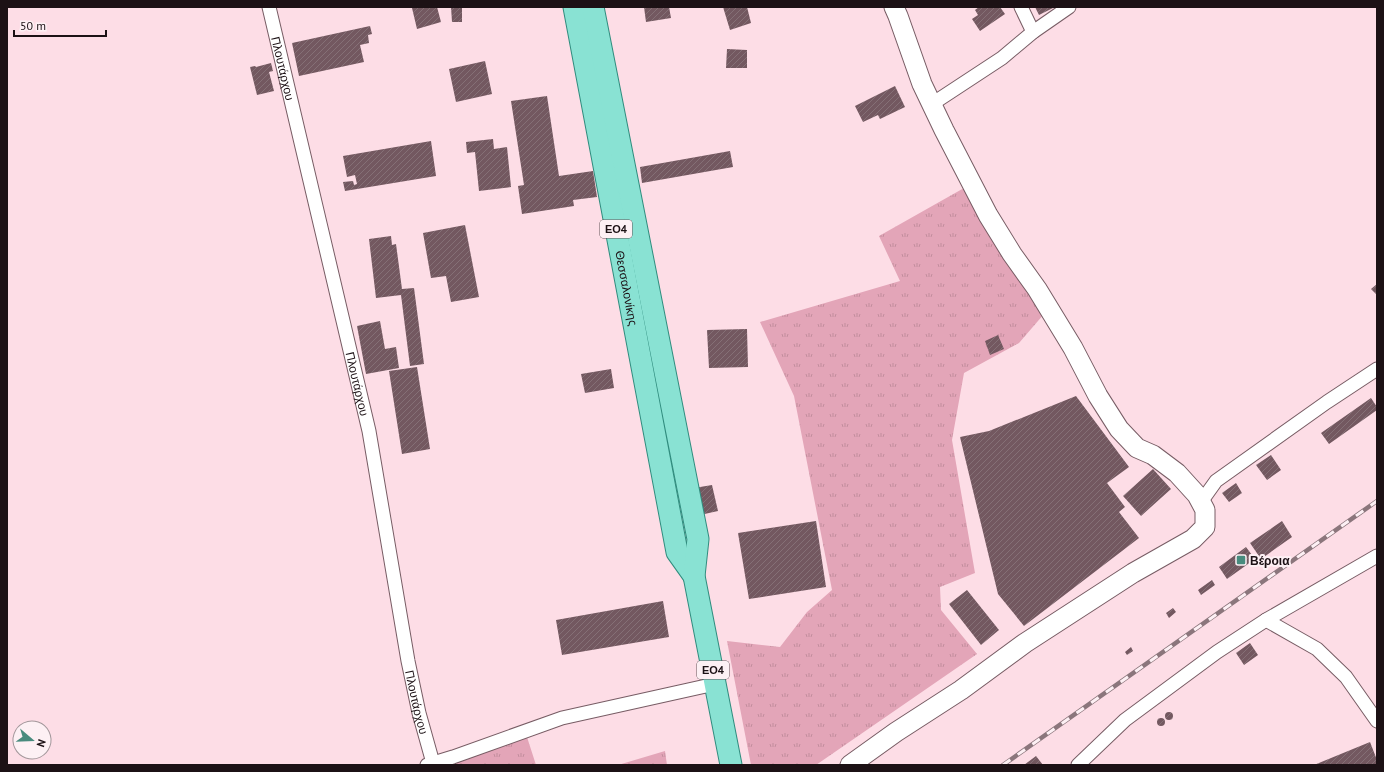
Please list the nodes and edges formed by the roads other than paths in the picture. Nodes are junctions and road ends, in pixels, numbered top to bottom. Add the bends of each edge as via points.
1 (269, 7) edge
2 (574, 7) edge
3 (593, 7) edge
4 (894, 7) edge
5 (1021, 7) edge
6 (1069, 7) edge
7 (1033, 32) junction
8 (932, 104) junction
9 (1377, 368) edge
10 (1201, 502) junction
11 (1377, 556) edge
12 (694, 576) junction
13 (1266, 620) junction
14 (716, 684) junction
15 (1377, 721) edge
16 (430, 764) edge
17 (731, 765) edge
18 (850, 765) edge
19 (1078, 765) edge

1 - 16 street, Πλουτάρχου via 369,431 408,661
2 - 12 main road, Θεσσαλονίκης / ΕΟ4 via 677,552
3 - 12 main road, Θεσσαλονίκης / ΕΟ4 via 698,539
4 - 8 street via 922,84
5 - 7 street
6 - 7 street
7 - 8 street via 1002,58
8 - 10 street via 988,215 1037,289 1119,429 1137,448 1153,455 1178,473
9 - 10 street via 1216,481
10 - 18 street via 1205,510 1205,527 1193,539 1133,573 1025,643
11 - 13 street
12 - 14 main road, ΕΟ4
13 - 15 street via 1317,649 1346,677
13 - 19 street via 1217,652 1125,720
14 - 16 street via 562,718
14 - 17 main road, ΕΟ4

